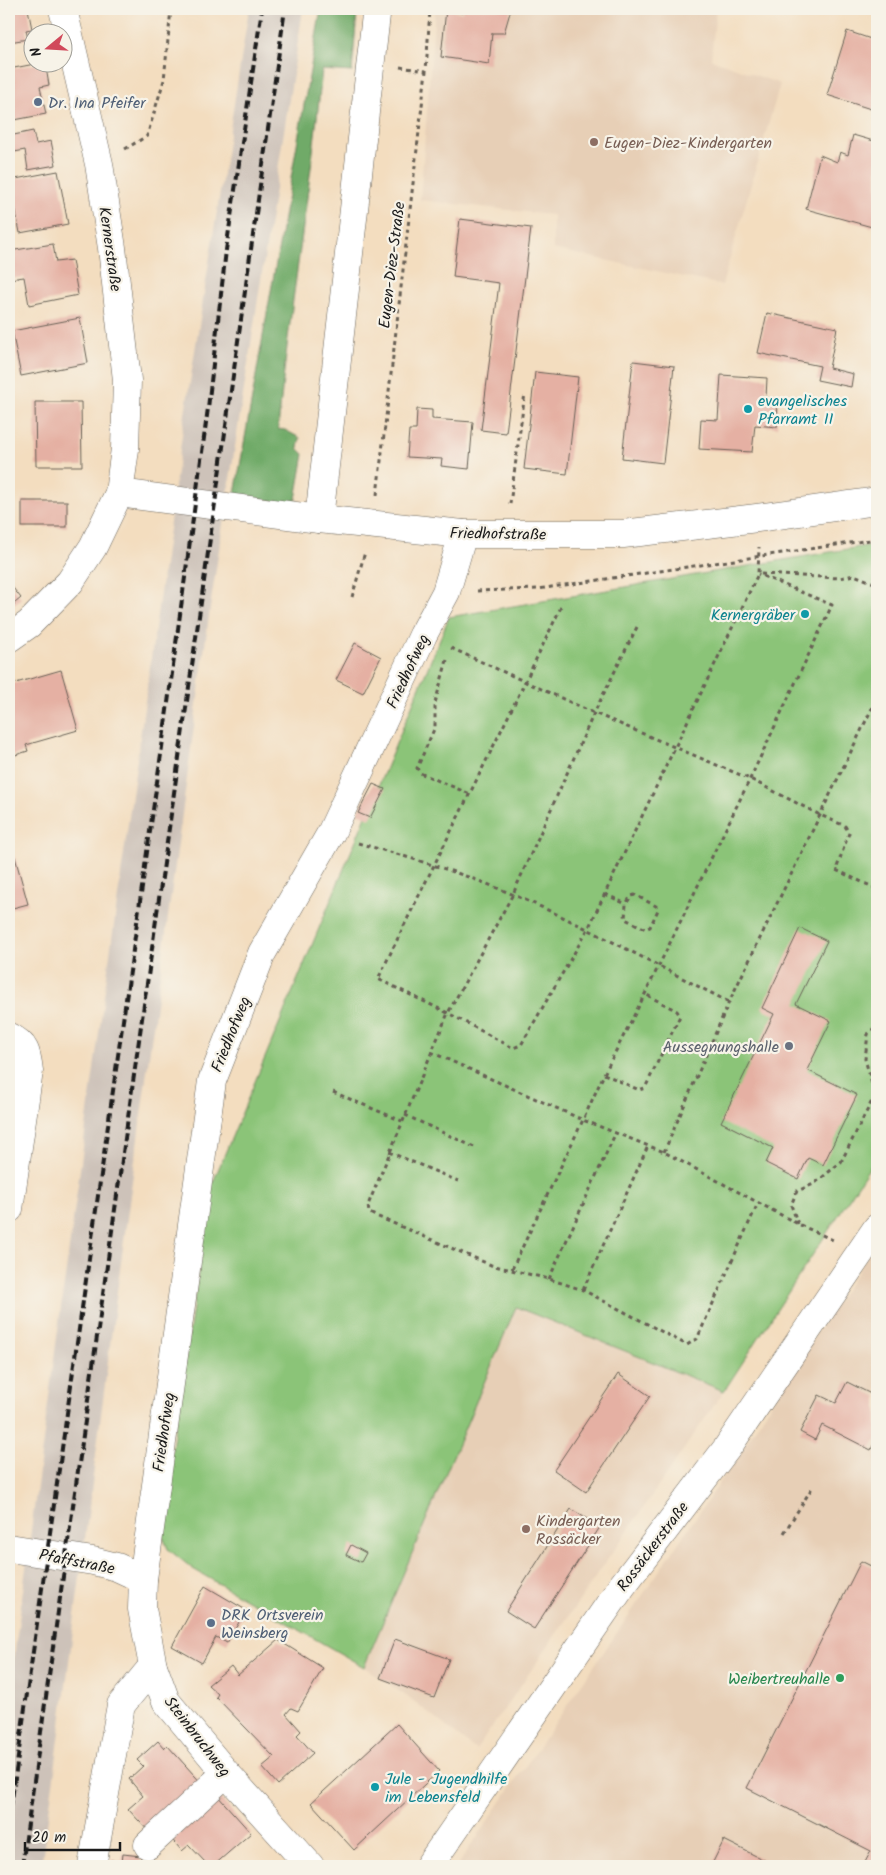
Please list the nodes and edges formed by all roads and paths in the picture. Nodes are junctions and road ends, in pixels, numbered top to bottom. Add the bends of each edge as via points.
1 (63, 9) edge
2 (171, 9) edge
3 (430, 9) edge
4 (376, 15) dead end
5 (99, 164) junction
6 (525, 393) dead end
7 (119, 493) junction
8 (877, 501) edge
9 (319, 518) junction
10 (374, 523) junction
11 (463, 534) junction
12 (506, 534) junction
13 (877, 539) edge
14 (758, 574) junction
15 (877, 584) edge
16 (446, 592) junction
17 (352, 597) dead end
18 (560, 607) dead end
19 (637, 627) dead end
20 (423, 635) junction
21 (9, 638) edge
22 (450, 648) junction
23 (525, 682) junction
24 (877, 698) edge
25 (594, 713) junction
26 (676, 747) junction
27 (750, 779) junction
28 (470, 794) junction
29 (820, 815) junction
30 (331, 833) junction
31 (14, 849) dead end
32 (9, 851) edge
33 (434, 864) junction
34 (877, 889) edge
35 (513, 894) junction
36 (605, 894) junction
37 (626, 904) junction
38 (588, 929) junction
39 (658, 966) junction
40 (645, 994) junction
41 (729, 1002) junction
42 (448, 1013) junction
43 (877, 1025) edge
44 (9, 1037) edge
45 (431, 1052) junction
46 (604, 1074) junction
47 (333, 1092) dead end
48 (405, 1116) junction
49 (583, 1120) junction
50 (402, 1121) junction
51 (616, 1132) junction
52 (648, 1146) junction
53 (474, 1147) dead end
54 (389, 1152) junction
55 (664, 1152) junction
56 (458, 1181) dead end
57 (758, 1203) junction
58 (9, 1209) edge
59 (798, 1224) junction
60 (877, 1228) edge
61 (860, 1254) junction
62 (512, 1269) junction
63 (549, 1279) junction
64 (583, 1290) junction
65 (812, 1488) dead end
66 (784, 1533) dead end
67 (9, 1548) edge
68 (143, 1579) junction
69 (153, 1666) junction
70 (226, 1773) junction
71 (148, 1845) dead end
72 (92, 1866) edge
73 (310, 1866) edge
74 (429, 1866) edge

1 - 5 street, Kernerstraße
2 - 5 path via 164,80 147,136
3 - 10 path, Eugen-Diez-Straße via 426,71
4 - 9 street
5 - 7 street, Kernerstraße via 127,380
6 - 12 path
7 - 9 street, Friedhofstraße
7 - 21 street via 70,582 29,624
8 - 12 street, Friedhofstraße via 623,534
9 - 10 street, Friedhofstraße
10 - 11 street, Friedhofstraße
10 - 17 path, Eugen-Diez-Straße
11 - 12 street, Friedhofstraße
11 - 16 street, Friedhofweg
13 - 16 path via 538,589
14 - 15 path via 840,578 854,575
14 - 26 path
14 - 27 path via 832,605
16 - 20 street, Friedhofweg
18 - 23 path
19 - 25 path
20 - 22 path
20 - 30 street, Friedhofweg
22 - 23 path
22 - 28 path via 435,703 435,727 417,768
23 - 25 path
23 - 28 path
24 - 29 path
25 - 26 path
25 - 35 path
26 - 27 path
26 - 36 path
27 - 29 path
27 - 39 path
28 - 33 path
29 - 34 path via 845,826 849,833 836,870
29 - 41 path
30 - 33 path
30 - 68 street, Friedhofweg via 262,953 212,1081
31 - 32 path
33 - 35 path
33 - 42 path via 378,979
35 - 38 path
35 - 42 path
36 - 37 path
36 - 38 path
37 - 37 path via 625,920 646,929 650,927 658,910 656,906 635,895
38 - 39 path
38 - 42 path via 521,1045 514,1048
39 - 40 path
39 - 41 path
40 - 46 path
40 - 46 path via 677,1011 680,1016 646,1088 640,1090
41 - 55 path
42 - 45 path
43 - 59 path via 868,1034 865,1059 875,1095 841,1162 814,1184 797,1191 792,1205
44 - 58 street via 27,1053 29,1071
45 - 48 path
45 - 49 path
46 - 49 path
47 - 50 path
48 - 50 path
48 - 53 path
49 - 51 path
49 - 62 path
50 - 54 path
51 - 52 path
51 - 63 path
52 - 55 path
52 - 64 path
54 - 56 path
54 - 62 path via 368,1205 369,1212 491,1265
55 - 57 path
57 - 59 path
57 - 64 path via 697,1340 687,1345
59 - 61 path
60 - 61 street, Rossäckerstraße
61 - 74 street, Rossäckerstraße via 727,1448 622,1586
62 - 63 path
63 - 64 path
65 - 66 path
67 - 68 street, Pfaffstraße via 93,1561
68 - 69 street, Steinbruchweg via 142,1609
69 - 70 street, Steinbruchweg via 166,1701
69 - 72 street via 121,1705
70 - 71 street
70 - 73 street, Steinbruchweg

